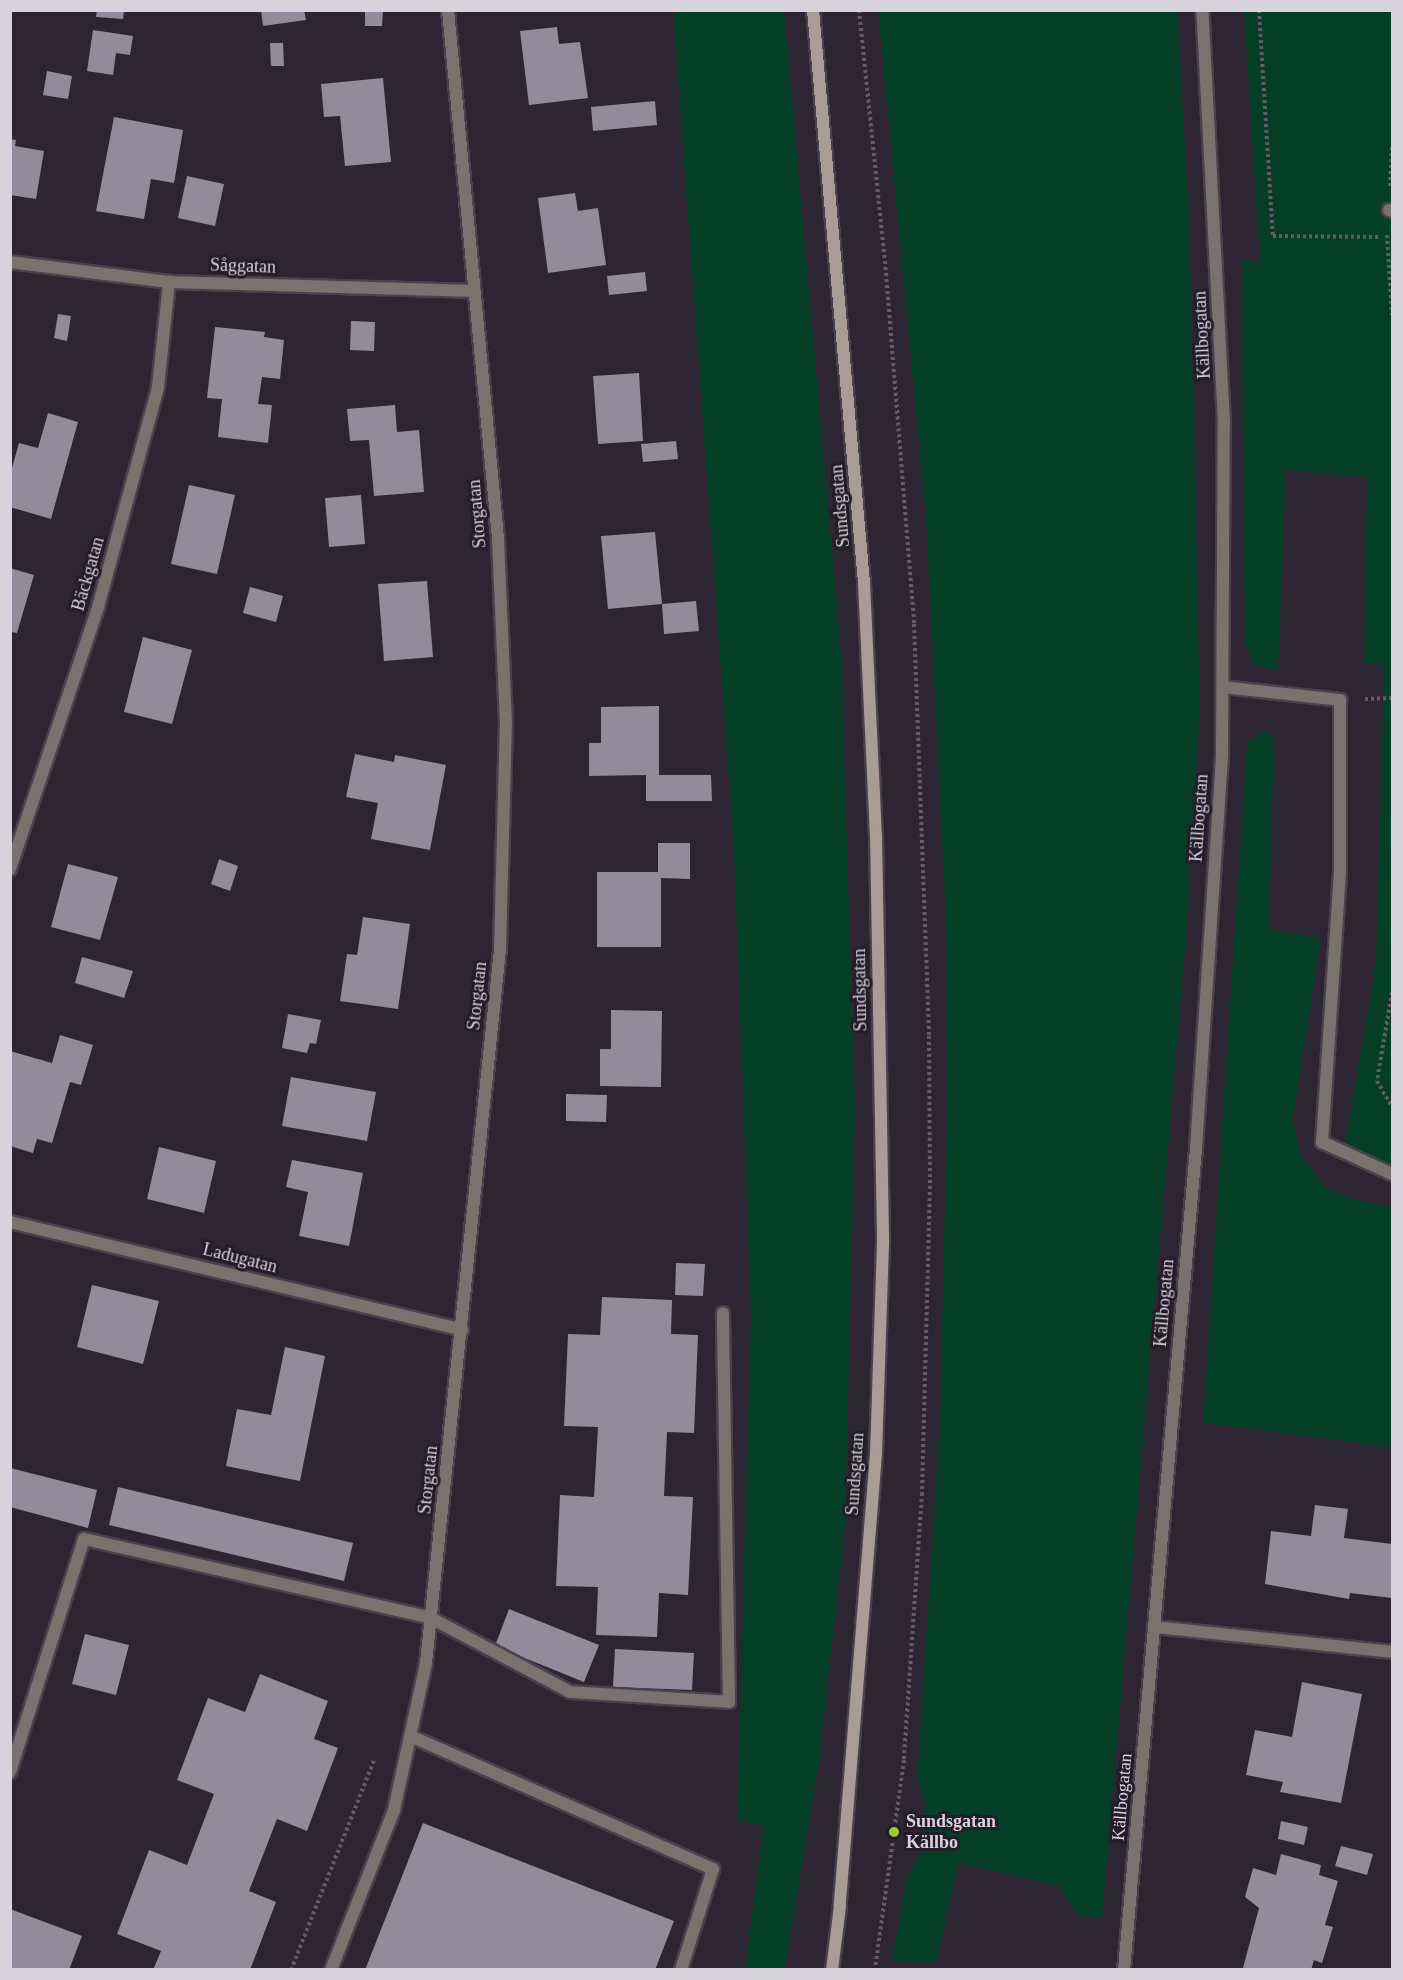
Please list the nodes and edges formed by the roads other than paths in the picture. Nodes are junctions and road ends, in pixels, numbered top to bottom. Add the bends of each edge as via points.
1 (448, 10) edge
2 (813, 10) edge
3 (1202, 10) edge
4 (10, 262) edge
5 (169, 282) junction
6 (475, 291) junction
7 (1223, 687) junction
8 (10, 869) edge
9 (1392, 1174) edge
10 (10, 1222) edge
11 (723, 1313) dead end
12 (462, 1330) junction
13 (431, 1618) junction
14 (1155, 1627) junction
15 (1392, 1652) edge
16 (410, 1736) junction
17 (10, 1772) edge
18 (331, 1970) edge
19 (681, 1970) edge
20 (832, 1970) edge
21 (1124, 1970) edge

1 - 6 street, Storgatan
2 - 20 main road, Sundsgatan via 864,583 876,836 883,1243 876,1454
3 - 7 street, Källbogatan via 1224,423
4 - 5 street, Såggatan
5 - 6 street, Såggatan
5 - 8 street, Bäckgatan via 158,387 98,607
6 - 12 street, Storgatan via 498,538 506,723 500,949
7 - 9 street via 1340,700 1340,872 1322,1142
7 - 14 street, Källbogatan via 1196,1136
10 - 12 street, Ladugatan
11 - 13 street via 729,1702 570,1692
12 - 13 street, Storgatan
13 - 16 street, Storgatan
13 - 17 street via 84,1539
14 - 15 street
14 - 21 street, Källbogatan
16 - 18 street, Storgatan via 394,1810
16 - 19 street via 713,1869

